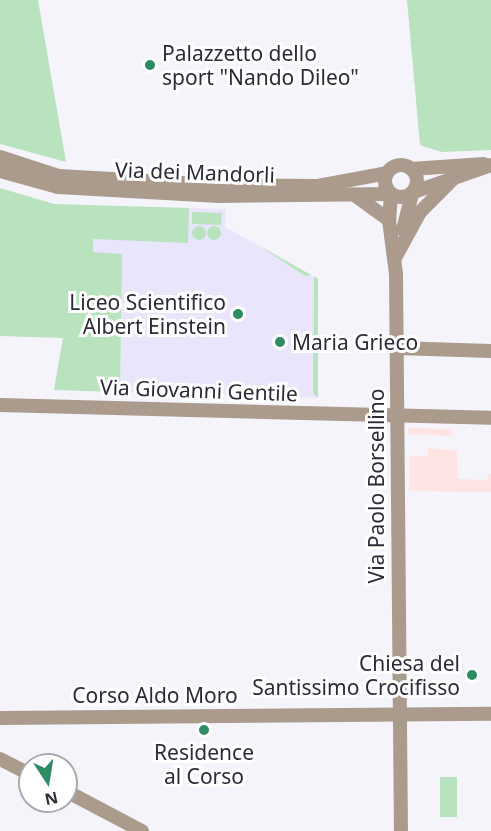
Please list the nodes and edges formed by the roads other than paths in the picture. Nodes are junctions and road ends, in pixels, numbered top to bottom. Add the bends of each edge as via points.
1 (0, 157) edge
2 (491, 165) edge
3 (411, 169) junction
4 (0, 171) edge
5 (387, 173) junction
6 (453, 179) junction
7 (413, 193) junction
8 (391, 194) junction
9 (356, 196) junction
10 (389, 220) junction
11 (395, 258) junction
12 (396, 348) junction
13 (491, 351) edge
14 (0, 405) edge
15 (396, 416) junction
16 (491, 418) edge
17 (491, 714) edge
18 (398, 715) junction
19 (0, 718) edge
20 (0, 759) edge
21 (18, 768) edge
22 (78, 797) edge
23 (142, 831) edge
24 (401, 831) edge

1 - 5 street, Via dei Mandorli via 59,176 207,184 318,186
2 - 3 street
2 - 6 street
3 - 5 street via 396,166
3 - 7 street via 417,177
4 - 9 street, Via dei Mandorli via 58,187 219,196
5 - 8 street via 385,182
6 - 7 street
6 - 11 street via 420,212
7 - 8 street via 400,198
7 - 11 street
8 - 9 street, Via dei Mandorli
8 - 10 street
9 - 10 street
10 - 11 street
11 - 12 street, Via Paolo Borsellino
12 - 13 street
12 - 15 street, Via Paolo Borsellino
14 - 15 street, Via Giovanni Gentile
15 - 16 street, Via Giovanni Gentile
15 - 18 street, Via Paolo Borsellino
17 - 18 street, Corso Aldo Moro
18 - 19 street, Corso Aldo Moro
18 - 24 street, Via Paolo Borsellino
20 - 21 street
22 - 23 street

